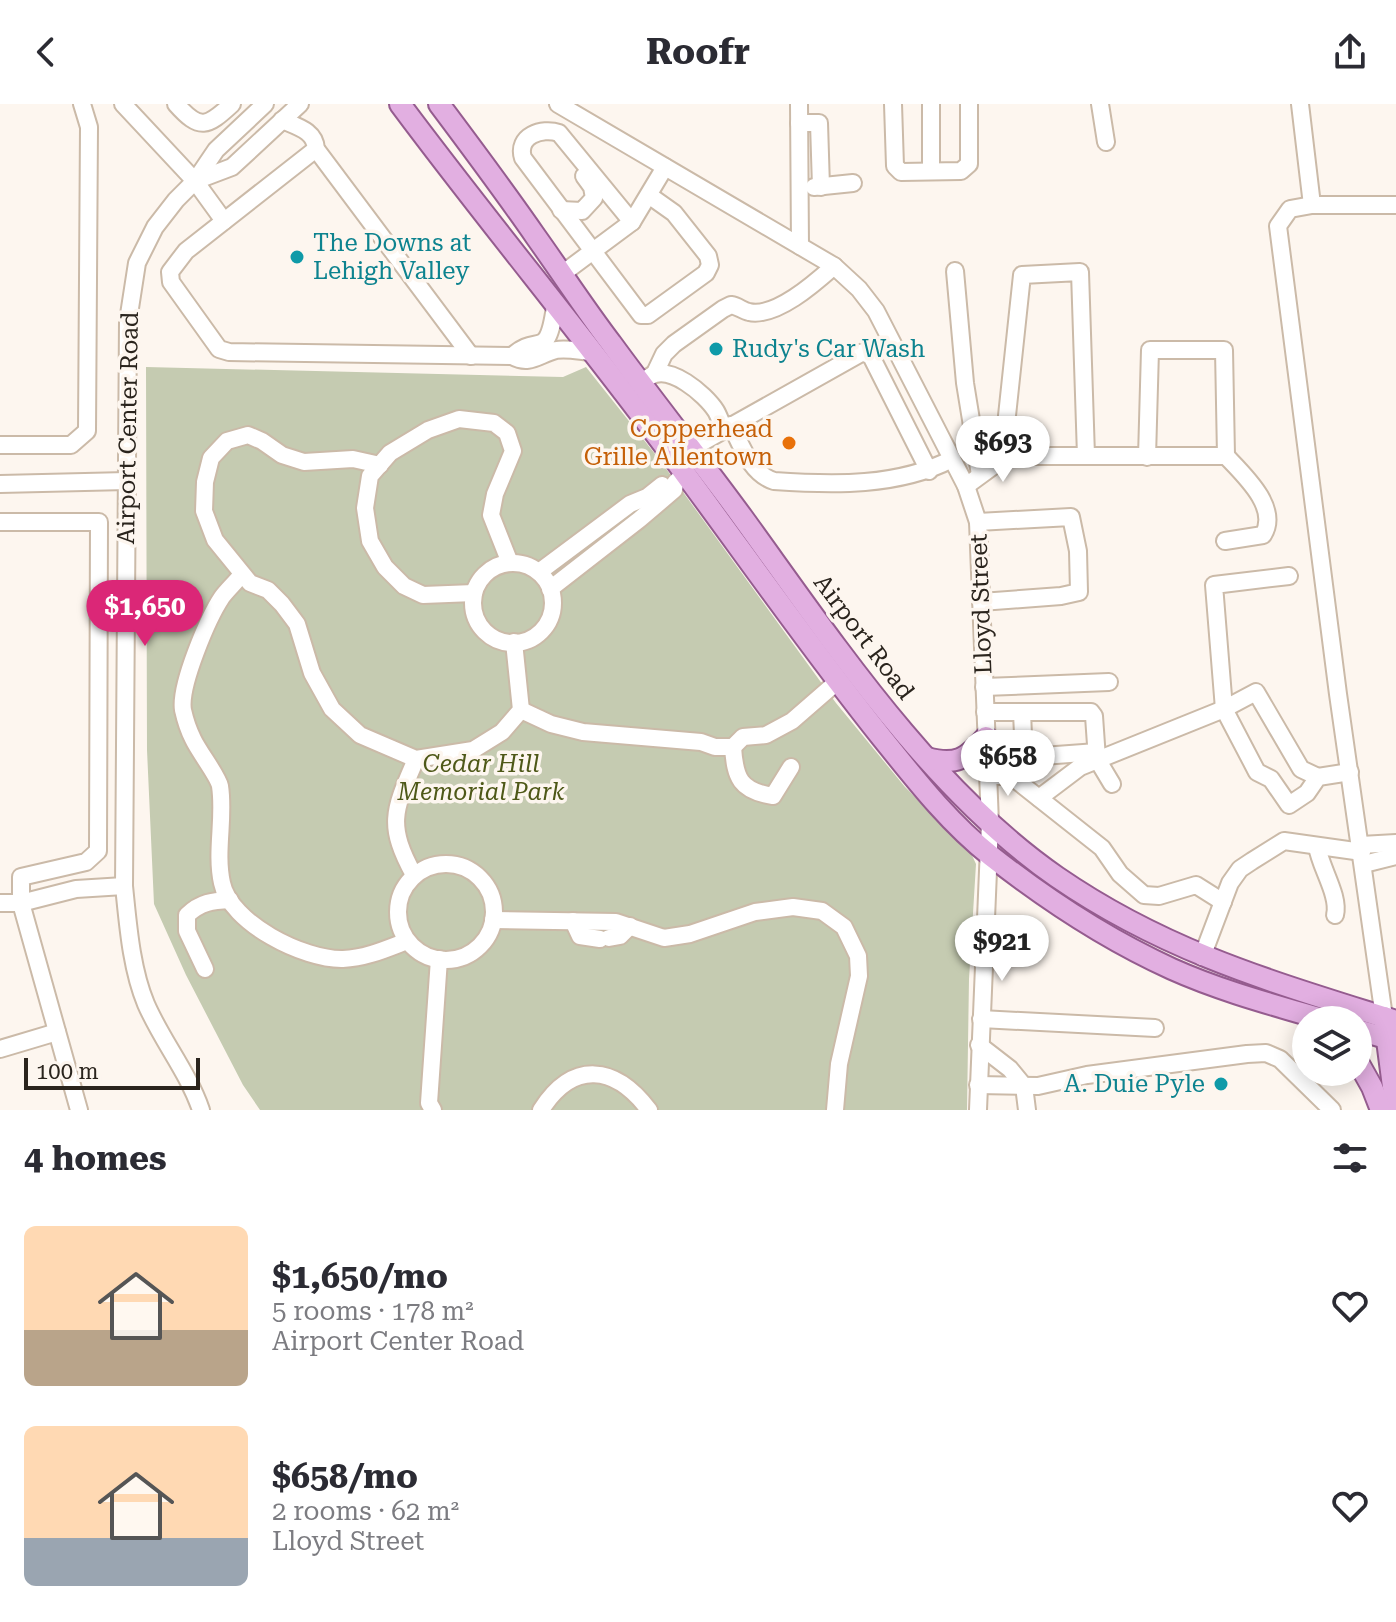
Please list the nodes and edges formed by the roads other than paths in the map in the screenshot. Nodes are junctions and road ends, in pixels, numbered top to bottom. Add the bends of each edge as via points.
1 (82, 104) edge
2 (123, 104) edge
3 (176, 104) edge
4 (232, 104) edge
5 (265, 104) edge
6 (300, 104) edge
7 (400, 104) edge
8 (440, 104) edge
9 (558, 104) edge
10 (799, 104) edge
11 (893, 104) edge
12 (931, 104) edge
13 (969, 104) edge
14 (1100, 104) edge
15 (1300, 104) edge
16 (282, 120) junction
17 (799, 123) junction
18 (548, 129) junction
19 (1106, 142) dead end
20 (316, 149) junction
21 (665, 167) junction
22 (931, 171) junction
23 (195, 181) junction
24 (853, 183) dead end
25 (821, 187) junction
26 (800, 188) junction
27 (650, 196) junction
28 (609, 197) junction
29 (1312, 205) junction
30 (1396, 205) edge
31 (561, 210) junction
32 (224, 221) junction
33 (632, 222) junction
34 (573, 225) junction
35 (800, 246) junction
36 (592, 252) junction
37 (834, 266) junction
38 (955, 271) dead end
39 (562, 274) junction
40 (555, 307) junction
41 (590, 352) junction
42 (471, 356) junction
43 (512, 356) junction
44 (648, 378) junction
45 (727, 427) junction
46 (0, 445) edge
47 (692, 448) junction
48 (1007, 456) junction
49 (1086, 456) junction
50 (1226, 456) junction
51 (1147, 457) junction
52 (952, 459) junction
53 (380, 465) junction
54 (929, 471) junction
55 (980, 475) junction
56 (680, 478) junction
57 (127, 481) junction
58 (0, 484) edge
59 (966, 486) junction
60 (650, 502) junction
61 (0, 522) edge
62 (978, 522) junction
63 (1225, 541) dead end
64 (510, 563) junction
65 (539, 572) junction
66 (242, 574) junction
67 (1289, 576) dead end
68 (550, 589) junction
69 (474, 593) junction
70 (981, 602) junction
71 (514, 642) junction
72 (838, 681) junction
73 (1109, 682) dead end
74 (984, 687) junction
75 (1224, 709) junction
76 (521, 710) junction
77 (124, 711) junction
78 (985, 712) junction
79 (1022, 712) junction
80 (986, 737) junction
81 (733, 747) junction
82 (100, 753) junction
83 (1097, 756) junction
84 (927, 758) junction
85 (1024, 758) junction
86 (416, 759) junction
87 (791, 767) dead end
88 (1350, 772) junction
89 (987, 776) junction
90 (1011, 776) junction
91 (1318, 777) junction
92 (1112, 784) dead end
93 (1039, 798) junction
94 (990, 823) junction
95 (1396, 843) edge
96 (1317, 846) junction
97 (1362, 854) junction
98 (989, 855) junction
99 (1396, 856) edge
100 (414, 875) junction
101 (124, 886) junction
102 (230, 900) junction
103 (1223, 902) junction
104 (0, 903) edge
105 (21, 903) junction
106 (1335, 915) dead end
107 (493, 920) junction
108 (573, 921) junction
109 (630, 926) junction
110 (407, 941) junction
111 (1202, 957) junction
112 (439, 959) junction
113 (205, 969) dead end
114 (1292, 1013) edge
115 (981, 1019) junction
116 (1155, 1028) dead end
117 (1391, 1029) edge
118 (57, 1032) junction
119 (979, 1045) junction
120 (0, 1049) edge
121 (978, 1085) junction
122 (1024, 1086) junction
123 (1371, 1086) edge
124 (430, 1108) edge
125 (79, 1110) edge
126 (201, 1110) edge
127 (541, 1110) edge
128 (649, 1110) edge
129 (835, 1110) edge
130 (978, 1110) edge
131 (1027, 1110) edge
132 (1332, 1110) edge
133 (1381, 1110) edge
134 (1396, 1110) edge

1 - 46 street via 89,127 87,431 71,445
2 - 23 street
3 - 4 street via 202,123 212,122
5 - 23 street, Airport Center Road via 216,150
6 - 16 street, Airport Center Road
7 - 40 main road, Airport Road
8 - 39 main road, Airport Road
9 - 21 street, Lloyd Street
10 - 17 street
11 - 22 street via 895,166 901,172
12 - 22 street
13 - 22 street via 969,164 961,171
14 - 19 street
15 - 29 street
16 - 20 street via 309,133
16 - 23 street, Airport Center Road via 232,167
17 - 25 street via 819,123
17 - 26 street
18 - 28 street via 559,133
18 - 31 street via 520,150
18 - 31 street via 592,187 594,198 582,211
20 - 32 street
20 - 42 street
21 - 27 street
21 - 35 street, Lloyd Street
23 - 32 street
23 - 57 street, Airport Center Road via 155,227 133,278
24 - 25 street
25 - 26 street
26 - 35 street
27 - 33 street
27 - 36 street via 674,213 708,256 706,273 641,315
28 - 33 street
28 - 34 street
29 - 30 street
29 - 88 street via 1290,209 1278,226
31 - 34 street
32 - 42 street via 186,251 170,272 171,282 219,349
33 - 36 street
34 - 36 street
35 - 37 street, Lloyd Street
36 - 39 street
37 - 44 street via 776,308 723,309 674,344
37 - 52 street, Lloyd Street via 876,311
38 - 55 street
39 - 44 main road, Airport Road
40 - 41 main road, Airport Road
40 - 43 street via 548,338
41 - 43 street via 558,349 532,360
41 - 56 main road, Airport Road
42 - 43 street
44 - 45 street via 668,374 703,396
44 - 47 main road, Airport Road
45 - 47 street
45 - 54 street via 752,465 774,481 846,484
45 - 54 street via 863,352 871,356
47 - 84 main road, Airport Road via 835,645
48 - 49 street
48 - 49 street via 1022,275 1080,272
48 - 55 street
49 - 51 street
50 - 51 street
50 - 51 street via 1224,350 1150,350
50 - 63 street via 1267,510 1269,525 1263,535
52 - 54 street
52 - 59 street, Lloyd Street
53 - 64 street via 428,430 459,419 494,423 507,433 513,451 491,515
53 - 66 street via 353,459 304,462 248,435 227,441 211,458 204,511 215,540
53 - 69 street via 370,476 365,508 370,541 385,567 404,586 423,595
55 - 59 street
56 - 60 street via 674,490
56 - 72 main road, Airport Road
57 - 58 street
57 - 77 street, Airport Center Road
59 - 62 street, Lloyd Street
60 - 65 street via 630,504
60 - 68 street via 640,519
61 - 82 street via 99,522
62 - 70 street, Lloyd Street
62 - 70 street via 1071,517 1078,551 1079,592
64 - 65 street
64 - 69 street via 489,571
65 - 68 street
66 - 86 street via 268,590 297,624 312,673 332,709 360,735
66 - 102 street via 221,599 192,664 183,708 192,738 219,781 223,816 218,859
67 - 75 street via 1214,585
68 - 71 street via 553,608 542,631
69 - 71 street via 473,607 484,631
70 - 74 street, Lloyd Street
71 - 76 street
72 - 81 street via 792,721 766,735 743,737
72 - 98 main road, Airport Road via 927,794
73 - 74 street
74 - 78 street, Lloyd Street
75 - 83 street
75 - 91 street via 1256,692 1301,769
75 - 91 street via 1257,772 1271,779 1289,805
76 - 81 street via 583,732
76 - 86 street via 502,732 473,750
77 - 82 street
77 - 101 street, Airport Center Road
78 - 79 street
78 - 80 street, Lloyd Street
79 - 83 street via 1091,712
79 - 85 street
80 - 84 main road via 954,762
80 - 89 street, Lloyd Street
81 - 87 street via 742,784 759,794 773,796
82 - 105 street via 98,851 86,862 21,877
83 - 85 street
83 - 92 street
83 - 93 street
84 - 94 main road, Airport Road
85 - 90 street
86 - 100 street via 397,804 395,829
88 - 91 street
88 - 97 street
89 - 90 street
89 - 94 street, Lloyd Street
90 - 93 street
93 - 103 street via 1102,848 1144,895 1196,885
94 - 98 street, Lloyd Street
94 - 111 main road, Airport Road via 1097,903
95 - 97 street
96 - 97 street
96 - 103 street via 1284,841 1240,869
96 - 106 street
97 - 99 street
97 - 117 street
98 - 114 main road, Airport Road via 1124,945 1174,970
98 - 115 street, Lloyd Street
100 - 107 street via 436,864 467,868 489,890
100 - 110 street via 400,895 397,911
101 - 105 street via 76,889
101 - 126 street, Airport Center Road via 146,1003
102 - 110 street via 257,928 310,953 341,959 368,956
102 - 113 street via 208,902 187,915 187,931
103 - 111 street
104 - 105 street
105 - 118 street
107 - 108 street
107 - 112 street via 478,947 465,956
108 - 109 street
108 - 109 street via 580,936 620,936
109 - 129 street via 664,938 755,912 793,907 822,911 844,927 858,956 859,976 839,1064
110 - 112 street via 419,953
111 - 117 main road, Airport Road
112 - 124 street
115 - 116 street
115 - 119 street, Lloyd Street
117 - 134 main road
118 - 120 street
118 - 125 street
119 - 121 street, Lloyd Street
119 - 122 street
121 - 122 street
121 - 130 street, Lloyd Street
122 - 131 street
122 - 132 street via 1266,1053 1280,1059
123 - 133 main road
127 - 128 street via 566,1082 601,1074 636,1092

